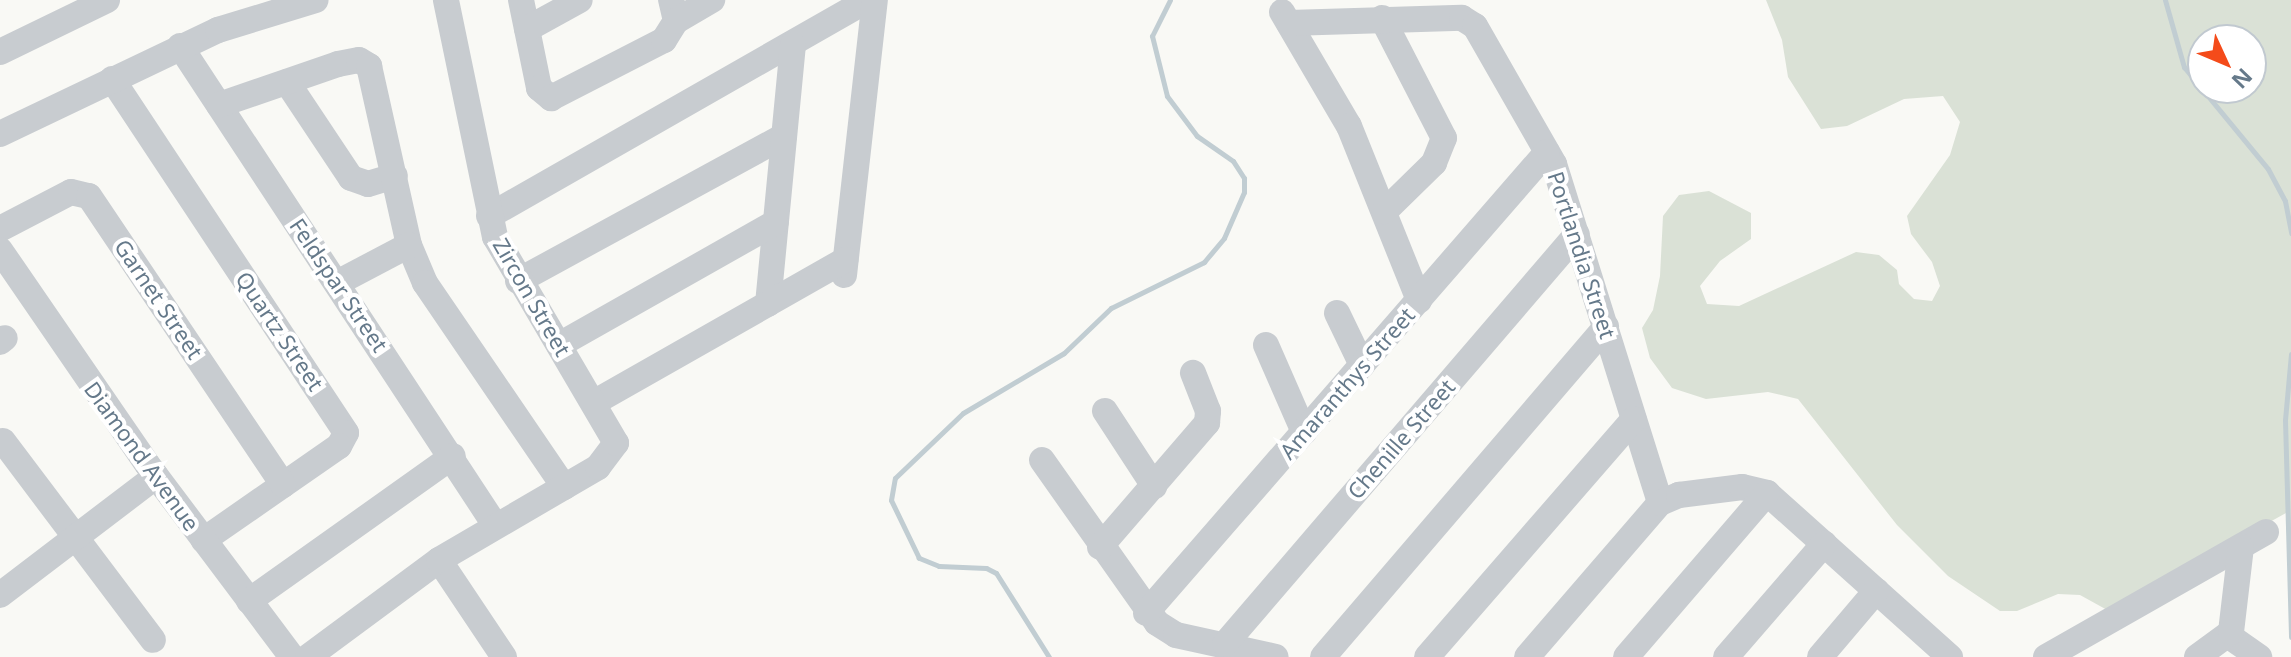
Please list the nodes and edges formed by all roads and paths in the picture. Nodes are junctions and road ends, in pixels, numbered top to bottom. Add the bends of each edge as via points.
1 (107, 0) edge
2 (446, 0) edge
3 (521, 0) edge
4 (580, 0) edge
5 (712, 0) edge
6 (868, 0) edge
7 (875, 0) edge
8 (299, 2) edge
9 (674, 16) edge
10 (1382, 18) junction
11 (527, 29) junction
12 (793, 45) junction
13 (180, 46) junction
14 (0, 52) edge
15 (112, 79) junction
16 (287, 82) junction
17 (219, 105) junction
18 (0, 134) edge
19 (784, 136) junction
20 (1547, 152) junction
21 (395, 176) junction
22 (1385, 211) junction
23 (489, 216) junction
24 (776, 222) junction
25 (0, 229) edge
26 (1577, 234) junction
27 (409, 245) junction
28 (0, 250) edge
29 (518, 281) junction
30 (337, 283) junction
31 (1419, 300) junction
32 (768, 304) junction
33 (1337, 313) dead end
34 (1606, 327) junction
35 (559, 345) junction
36 (1266, 345) dead end
37 (1362, 365) junction
38 (1193, 373) dead end
39 (595, 402) junction
40 (1105, 411) dead end
41 (1634, 419) junction
42 (1304, 432) junction
43 (3, 441) dead end
44 (453, 456) junction
45 (1042, 460) dead end
46 (152, 470) junction
47 (283, 485) junction
48 (1154, 486) junction
49 (564, 487) junction
50 (1767, 493) junction
51 (1660, 503) junction
52 (495, 525) junction
53 (72, 532) junction
54 (2266, 532) dead end
55 (204, 540) junction
56 (1824, 544) junction
57 (1100, 547) junction
58 (2241, 547) junction
59 (439, 560) junction
60 (0, 577) edge
61 (1876, 591) junction
62 (0, 595) edge
63 (249, 601) junction
64 (1146, 613) junction
65 (2229, 636) junction
66 (153, 640) dead end
67 (1225, 644) junction
68 (1934, 652) edge
69 (292, 657) edge
70 (308, 657) edge
71 (504, 657) edge
72 (1276, 657) edge
73 (1323, 657) edge
74 (1427, 657) edge
75 (1527, 657) edge
76 (1626, 657) edge
77 (1726, 657) edge
78 (1820, 657) edge
79 (2046, 657) edge
80 (2197, 657) edge
81 (2259, 657) edge

1 - 14 street
2 - 23 street, Zircon Street
3 - 11 street
4 - 11 street
5 - 9 street
6 - 12 street
7 - 32 street via 844,269
8 - 13 street
9 - 11 street via 664,40 570,91 546,97
10 - 20 street, Portlandia Street via 1471,22
10 - 22 street via 1444,138 1434,163
10 - 22 street via 1285,16 1349,126
12 - 19 street
12 - 23 street
13 - 15 street
13 - 17 street, Feldspar Street
15 - 18 street
15 - 47 street, Quartz Street via 345,427 346,438 339,446
16 - 17 street
16 - 21 street via 351,178 368,184
16 - 21 street via 338,64 364,62 371,72
17 - 30 street, Feldspar Street
19 - 24 street
19 - 29 street
20 - 26 street, Portlandia Street
20 - 31 street, Amaranthys Street
21 - 27 street
22 - 31 street
23 - 29 street, Zircon Street
24 - 32 street
24 - 35 street
25 - 47 street, Garnet Street via 71,192 89,196
26 - 34 street, Portlandia Street
26 - 67 street, Chenille Street
27 - 30 street
27 - 49 street via 435,300
28 - 46 street, Diamond Avenue
29 - 35 street, Zircon Street
30 - 44 street, Feldspar Street
31 - 37 street, Amaranthys Street
32 - 39 street
33 - 37 street
34 - 41 street, Portlandia Street
34 - 73 street
35 - 39 street, Zircon Street
36 - 42 street
37 - 42 street, Amaranthys Street
38 - 48 street via 1209,418
39 - 49 street, Zircon Street via 616,443 607,459
40 - 48 street
41 - 51 street, Portlandia Street
41 - 74 street
42 - 64 street, Amaranthys Street
43 - 53 street
44 - 52 street, Feldspar Street
44 - 63 street
45 - 57 street
46 - 53 street
46 - 55 street, Diamond Avenue
47 - 55 street, Quartz Street
48 - 57 street
49 - 52 street
50 - 51 street via 1728,488
50 - 56 street
50 - 76 street
51 - 75 street
52 - 59 street
53 - 60 street
53 - 62 street
53 - 66 street
54 - 58 street
55 - 63 street, Diamond Avenue
56 - 61 street
56 - 77 street
57 - 64 street
58 - 65 street
58 - 79 street
59 - 70 street
59 - 71 street
61 - 68 street
61 - 78 street
63 - 69 street, Diamond Avenue
64 - 67 street via 1176,635
65 - 80 street
65 - 81 street
67 - 72 street

